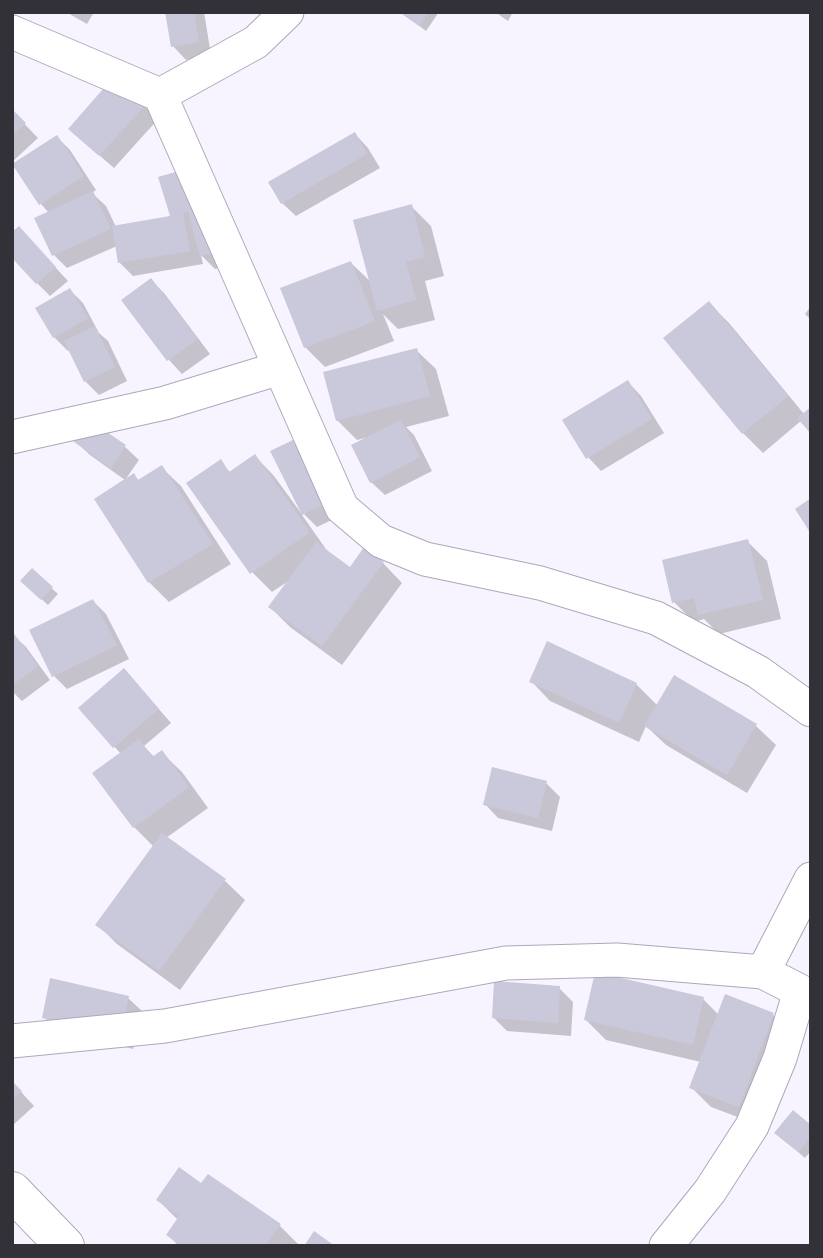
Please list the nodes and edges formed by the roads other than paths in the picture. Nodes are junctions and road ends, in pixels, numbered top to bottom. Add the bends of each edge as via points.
1 (287, 12) edge
2 (12, 32) edge
3 (160, 95) junction
4 (280, 368) junction
5 (12, 437) edge
6 (811, 710) edge
7 (811, 879) edge
8 (763, 972) junction
9 (805, 995) edge
10 (12, 1041) edge
11 (12, 1191) edge
12 (65, 1246) edge
13 (666, 1246) edge

1 - 3 street via 256,43
2 - 3 street
3 - 4 street
4 - 5 street via 165,403
4 - 6 street via 342,508 381,541 425,559 540,583 656,618 758,672
7 - 8 street
8 - 9 street
8 - 10 street via 617,960 506,963 165,1026
9 - 13 street via 752,1126 710,1192
11 - 12 street

